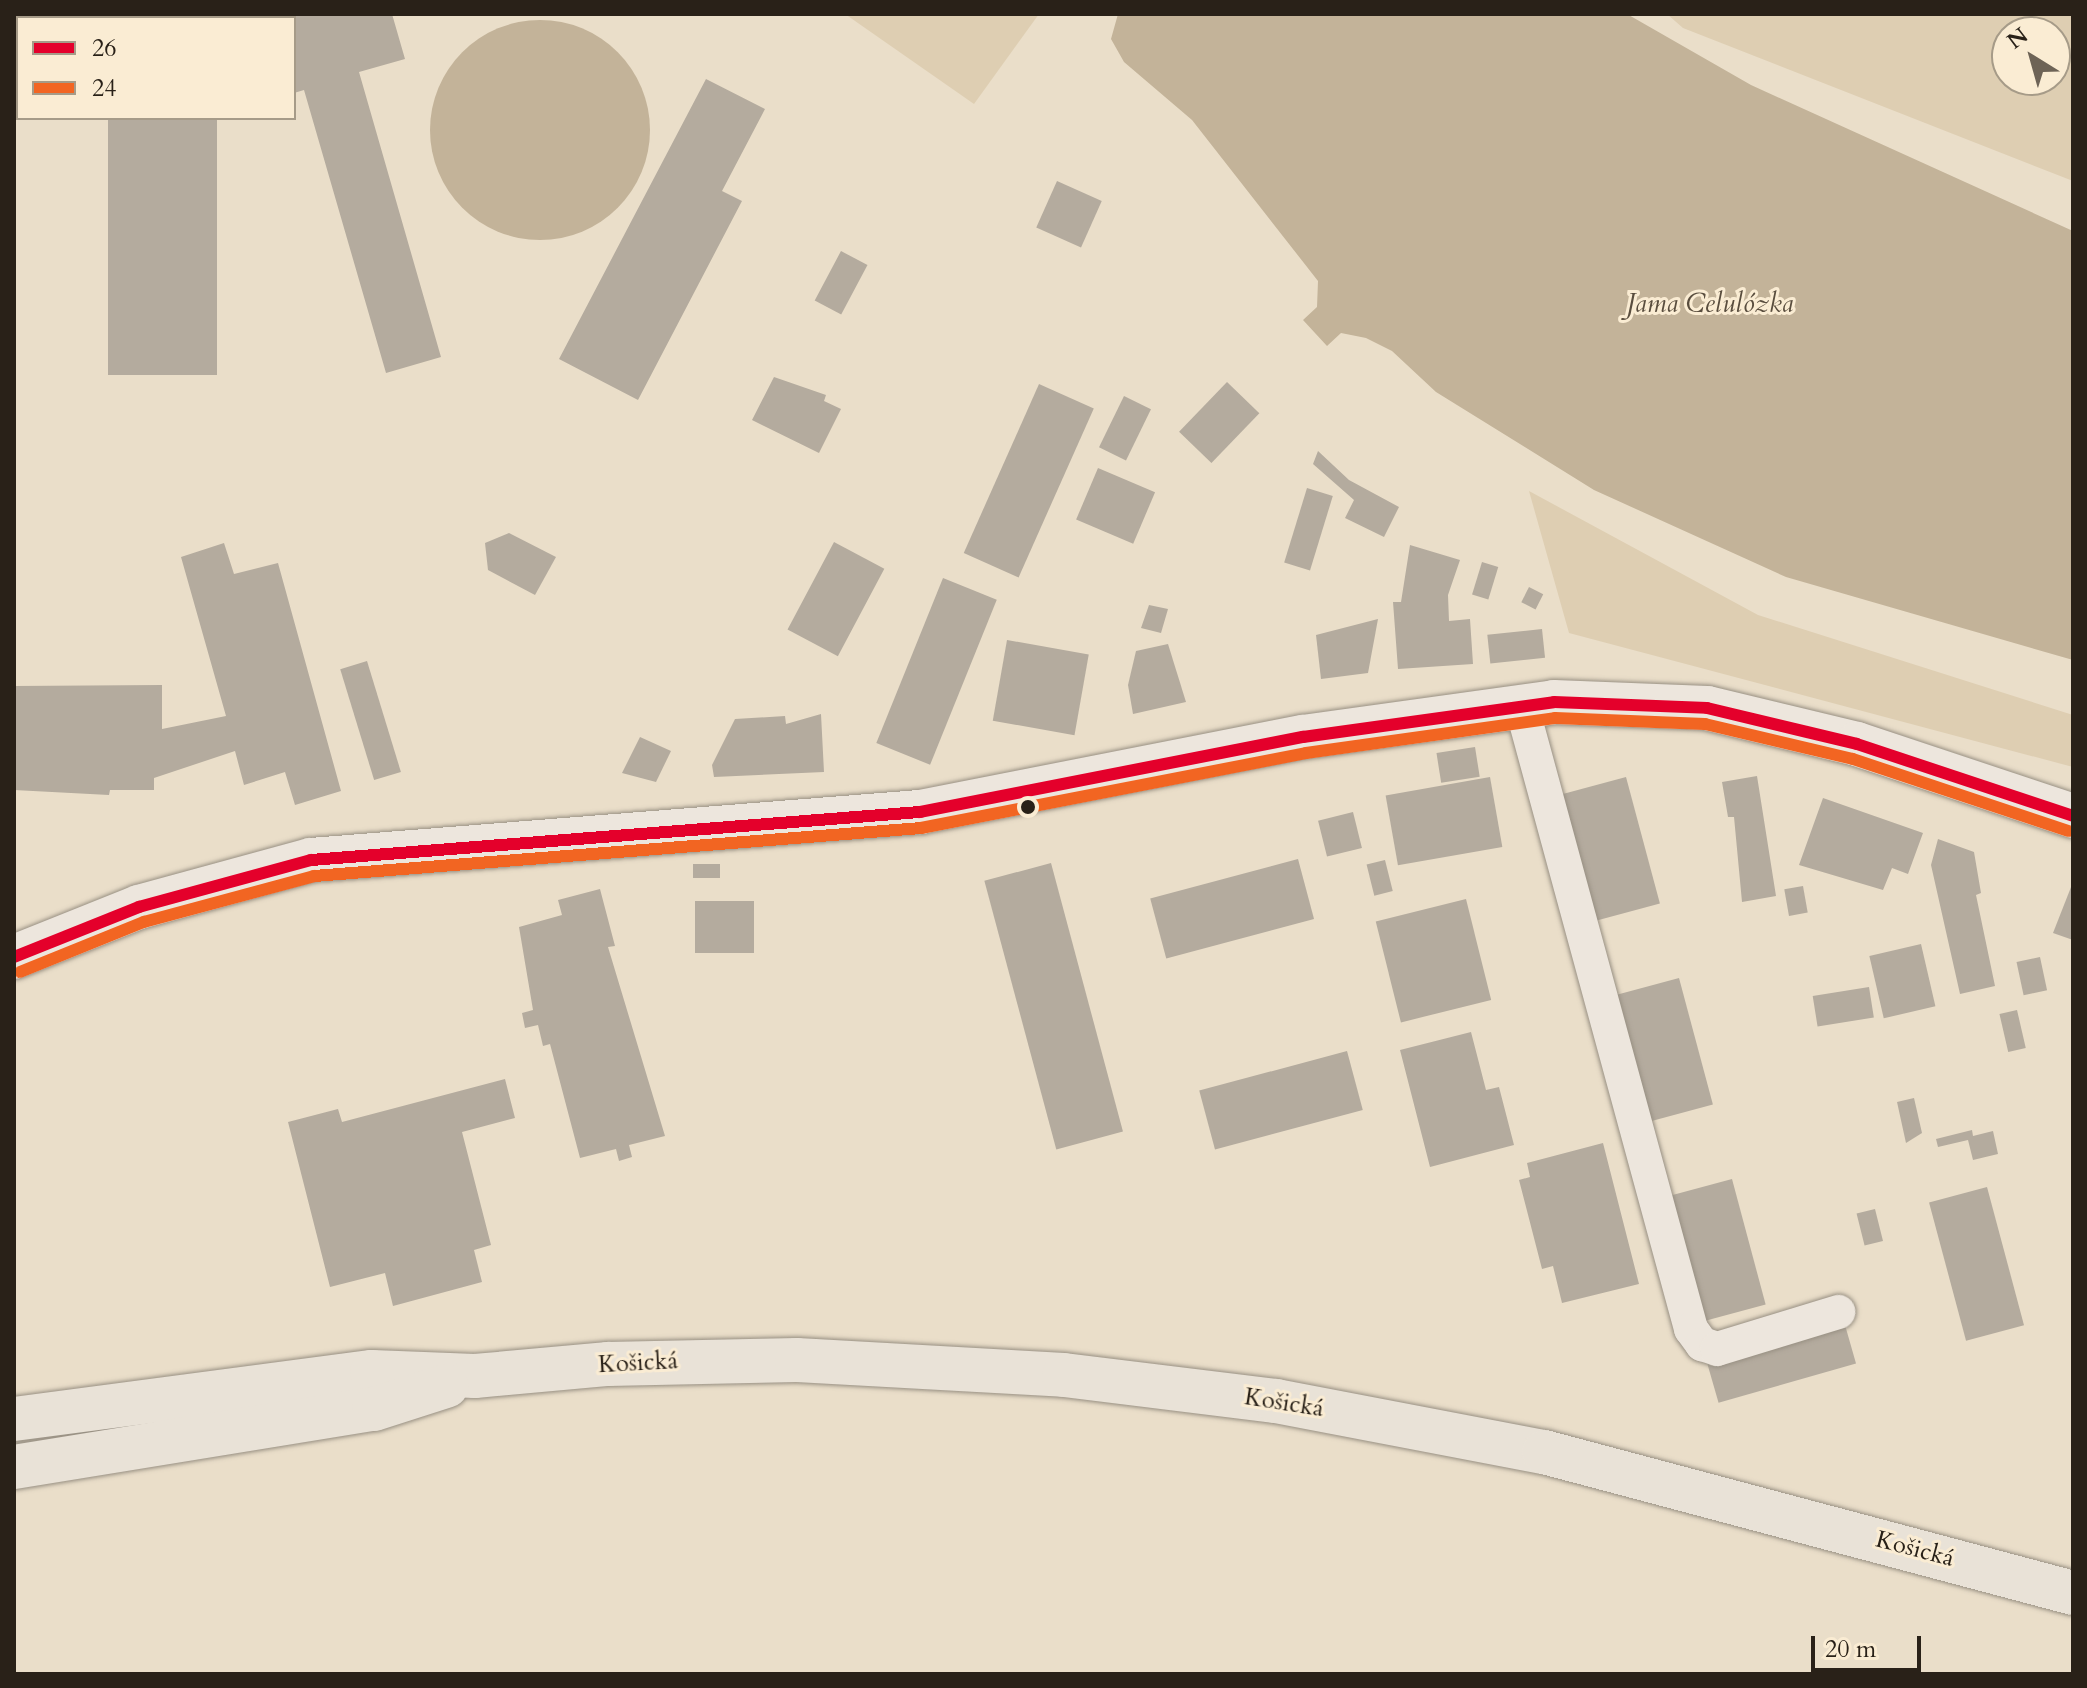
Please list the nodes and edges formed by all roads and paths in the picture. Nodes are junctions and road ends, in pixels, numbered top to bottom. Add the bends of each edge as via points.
1 (1521, 704) junction
2 (2073, 816) edge
3 (14, 957) edge
4 (1838, 1312) dead end
5 (475, 1376) junction
6 (14, 1419) edge
7 (14, 1467) edge
8 (2073, 1593) edge

1 - 2 street via 1608,700 1707,708 1857,744
1 - 3 street via 1317,734 920,812 311,860 139,907
1 - 4 street via 1691,1329 1702,1344 1717,1349
5 - 6 main road, Košická via 372,1372
5 - 7 main road, Košická via 374,1409
5 - 8 main road, Košická via 608,1364 797,1360 992,1369 1178,1387 1544,1452

